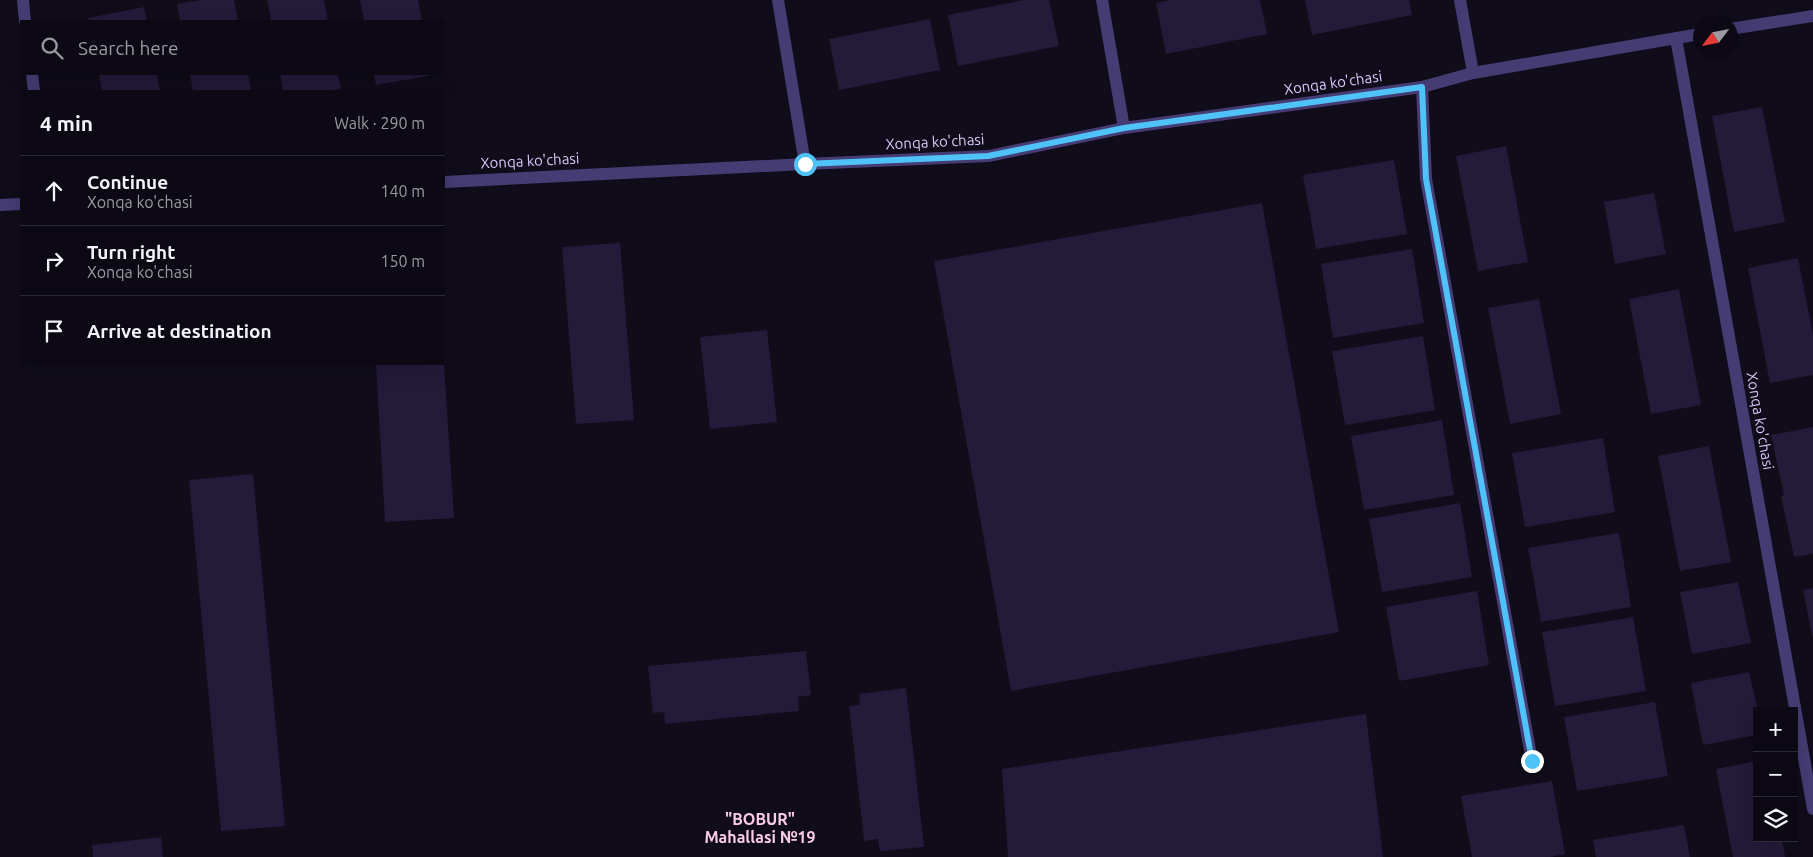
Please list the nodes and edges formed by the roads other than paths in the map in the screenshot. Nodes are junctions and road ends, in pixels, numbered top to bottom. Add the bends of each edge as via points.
1 (23, 0) edge
2 (778, 0) edge
3 (1102, 0) edge
4 (1460, 0) edge
5 (1813, 16) edge
6 (25, 20) edge
7 (1738, 28) edge
8 (1693, 35) edge
9 (1676, 38) junction
10 (1473, 73) junction
11 (32, 75) edge
12 (1422, 87) junction
13 (34, 90) edge
14 (1124, 128) junction
15 (805, 164) junction
16 (445, 182) edge
17 (20, 204) edge
18 (0, 205) edge
19 (1532, 761) dead end
20 (1813, 810) edge

1 - 6 street
2 - 15 street
3 - 14 street
4 - 10 street
5 - 7 street
8 - 9 street, Xonqa ko'chasi
9 - 10 street, Xonqa ko'chasi
9 - 20 street, Xonqa ko'chasi
10 - 12 street, Xonqa ko'chasi
11 - 13 street
12 - 14 street, Xonqa ko'chasi
12 - 19 street via 1426,179
14 - 15 street, Xonqa ko'chasi via 988,156
15 - 16 street, Xonqa ko'chasi
17 - 18 street

